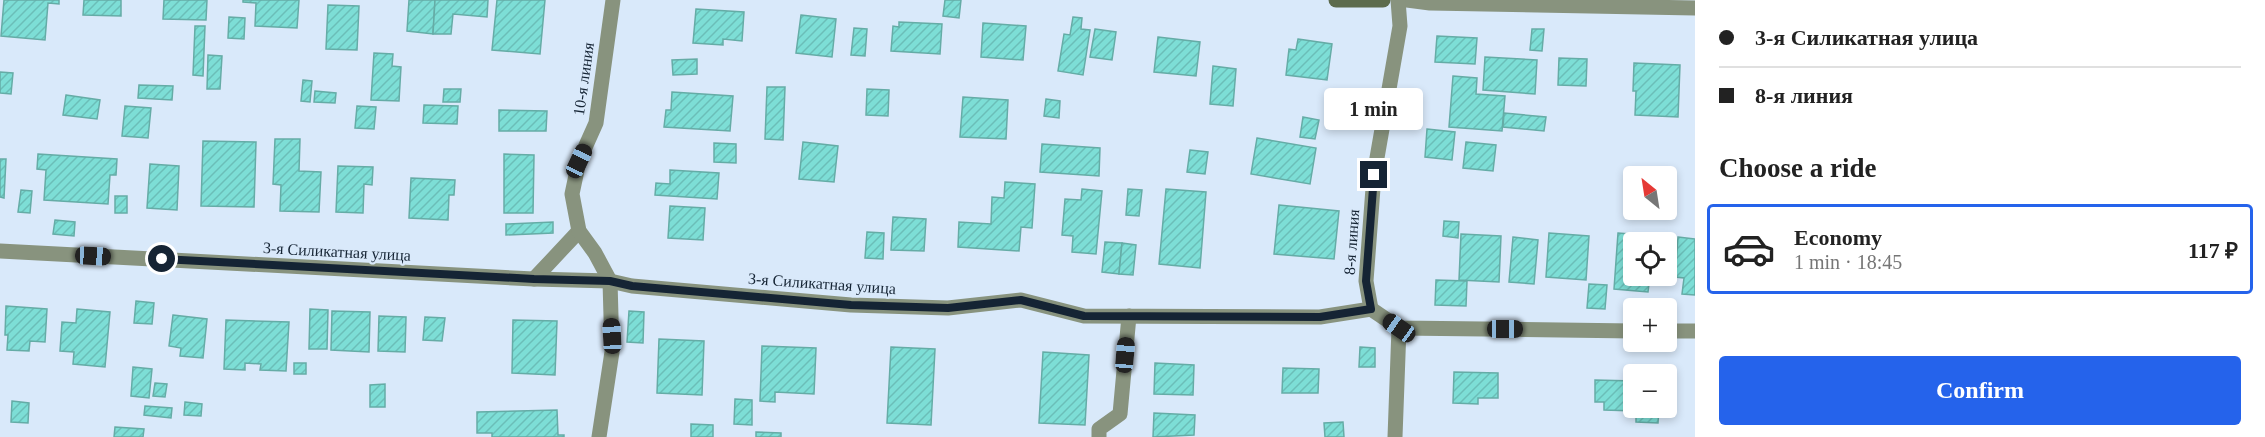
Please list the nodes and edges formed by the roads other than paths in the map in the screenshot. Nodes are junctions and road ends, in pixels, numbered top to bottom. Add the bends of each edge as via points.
1 (613, 0) edge
2 (1336, 0) edge
3 (1383, 0) edge
4 (1398, 0) edge
5 (1407, 0) edge
6 (1688, 5) edge
7 (579, 231) junction
8 (0, 251) edge
9 (534, 279) junction
10 (610, 281) junction
11 (1371, 309) junction
12 (1129, 316) junction
13 (1399, 328) junction
14 (1623, 331) edge
15 (1677, 331) edge
16 (1695, 331) edge
17 (599, 437) edge
18 (1099, 437) edge
19 (1395, 437) edge

1 - 7 street, 10-я линия via 596,123 579,161 572,194
2 - 3 street
4 - 11 street, 8-я линия via 1400,26 1374,175 1366,281
5 - 6 street
7 - 9 street
7 - 10 street, 10-я линия
8 - 9 street, 3-я Силикатная улица
9 - 10 street, 3-я Силикатная улица
10 - 12 street, 3-я Силикатная улица via 851,305 948,308 1021,300 1084,316
10 - 17 street, 10-я линия via 612,352
11 - 12 street, 3-я Силикатная улица via 1320,317
11 - 13 street
12 - 18 street via 1120,414 1099,429
13 - 14 street
13 - 19 street
15 - 16 street

